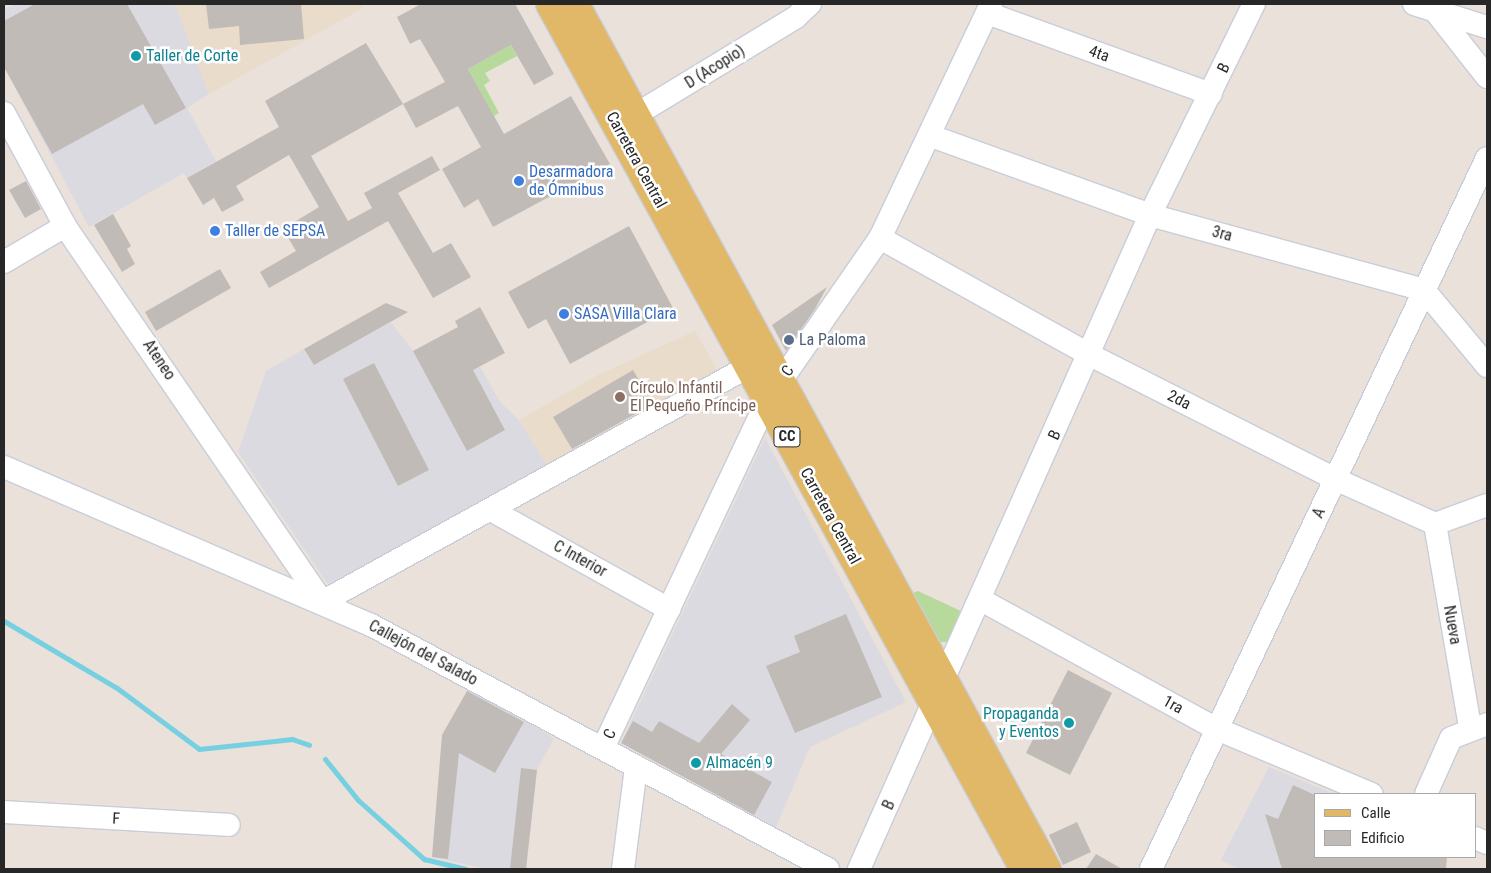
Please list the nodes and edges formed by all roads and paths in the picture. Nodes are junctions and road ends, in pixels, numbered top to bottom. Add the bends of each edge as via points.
1 (550, 4) edge
2 (575, 4) edge
3 (810, 4) edge
4 (1254, 4) edge
5 (1425, 7) edge
6 (989, 8) edge
7 (1478, 18) edge
8 (1487, 77) edge
9 (1211, 94) junction
10 (4, 113) edge
11 (626, 121) junction
12 (930, 136) junction
13 (1487, 158) edge
14 (1150, 215) junction
15 (65, 226) junction
16 (880, 238) junction
17 (4, 262) edge
18 (1424, 290) junction
19 (1090, 355) junction
20 (758, 362) junction
21 (1487, 366) edge
22 (774, 391) junction
23 (4, 467) edge
24 (1335, 479) junction
25 (1487, 505) edge
26 (491, 510) junction
27 (1435, 524) junction
28 (981, 600) junction
29 (322, 602) junction
30 (669, 609) junction
31 (940, 694) junction
32 (1479, 725) edge
33 (1218, 729) junction
34 (603, 748) junction
35 (636, 767) junction
36 (1370, 793) edge
37 (1426, 793) edge
38 (4, 812) edge
39 (229, 826) dead end
40 (798, 862) edge
41 (623, 869) edge
42 (828, 869) edge
43 (859, 869) edge
44 (1024, 869) edge
45 (1046, 869) edge
46 (1152, 869) edge

1 - 11 main road, Carretera Central / CC
2 - 11 main road, Carretera Central / CC
3 - 11 street, D (Acopio) via 796,16
4 - 9 street, B
5 - 7 street
5 - 8 street
6 - 9 street, 4ta
6 - 12 street, C
9 - 14 street, B
10 - 15 street, Ateneo
11 - 20 main road, Carretera Central / CC
12 - 14 street, 3ra
12 - 16 street, C
13 - 18 street, A
14 - 18 street, 3ra
14 - 19 street, B
15 - 17 street
15 - 29 street, Ateneo
16 - 19 street, 2da
16 - 22 street, C
18 - 21 street
18 - 24 street, A
19 - 24 street, 2da
19 - 28 street, B
20 - 22 main road, Carretera Central / CC
20 - 26 street
22 - 30 street, C
22 - 31 main road, Carretera Central / CC
23 - 29 street, Callejón del Salado
24 - 27 street, 2da
24 - 33 street, A
25 - 27 street
26 - 29 street
26 - 30 street, C Interior
27 - 32 street, Nueva
28 - 31 street, B
28 - 33 street, 1ra
29 - 34 street, Callejón del Salado
30 - 34 street, C
31 - 43 street, B
31 - 44 main road, Carretera Central / CC
31 - 45 main road, Carretera Central / CC
32 - 37 street via 1451,738
33 - 36 street, 1ra
33 - 46 street, A
34 - 35 street, Callejón del Salado
35 - 40 street, Callejón del Salado
35 - 41 street
38 - 39 street, F
40 - 42 street, Callejón del Salado

